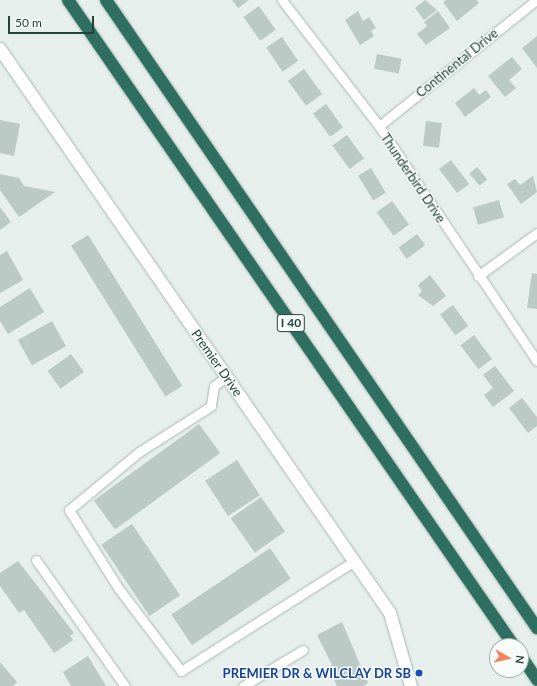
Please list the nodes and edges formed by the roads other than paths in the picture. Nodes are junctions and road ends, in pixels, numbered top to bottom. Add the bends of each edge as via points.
1 (68, 0) edge
2 (106, 0) edge
3 (282, 0) edge
4 (536, 0) edge
5 (0, 50) edge
6 (379, 126) junction
7 (537, 233) edge
8 (478, 276) junction
9 (537, 361) edge
10 (226, 377) junction
11 (36, 560) dead end
12 (354, 561) junction
13 (537, 628) edge
14 (508, 638) edge
15 (303, 650) dead end
16 (529, 668) edge
17 (537, 680) edge
18 (125, 686) edge
19 (243, 686) edge
20 (411, 686) edge

1 - 14 highway, I 40
2 - 13 highway, I 40
3 - 6 street, Thunderbird Drive
4 - 6 street, Continental Drive
5 - 10 street, Premier Drive
6 - 8 street, Thunderbird Drive
7 - 8 street
8 - 9 street, Thunderbird Drive
10 - 12 street, Premier Drive
10 - 12 street via 214,386 211,406 139,452 69,510 119,589 181,671
11 - 18 street
12 - 20 street, Premier Drive via 390,613
15 - 19 street
16 - 17 highway

